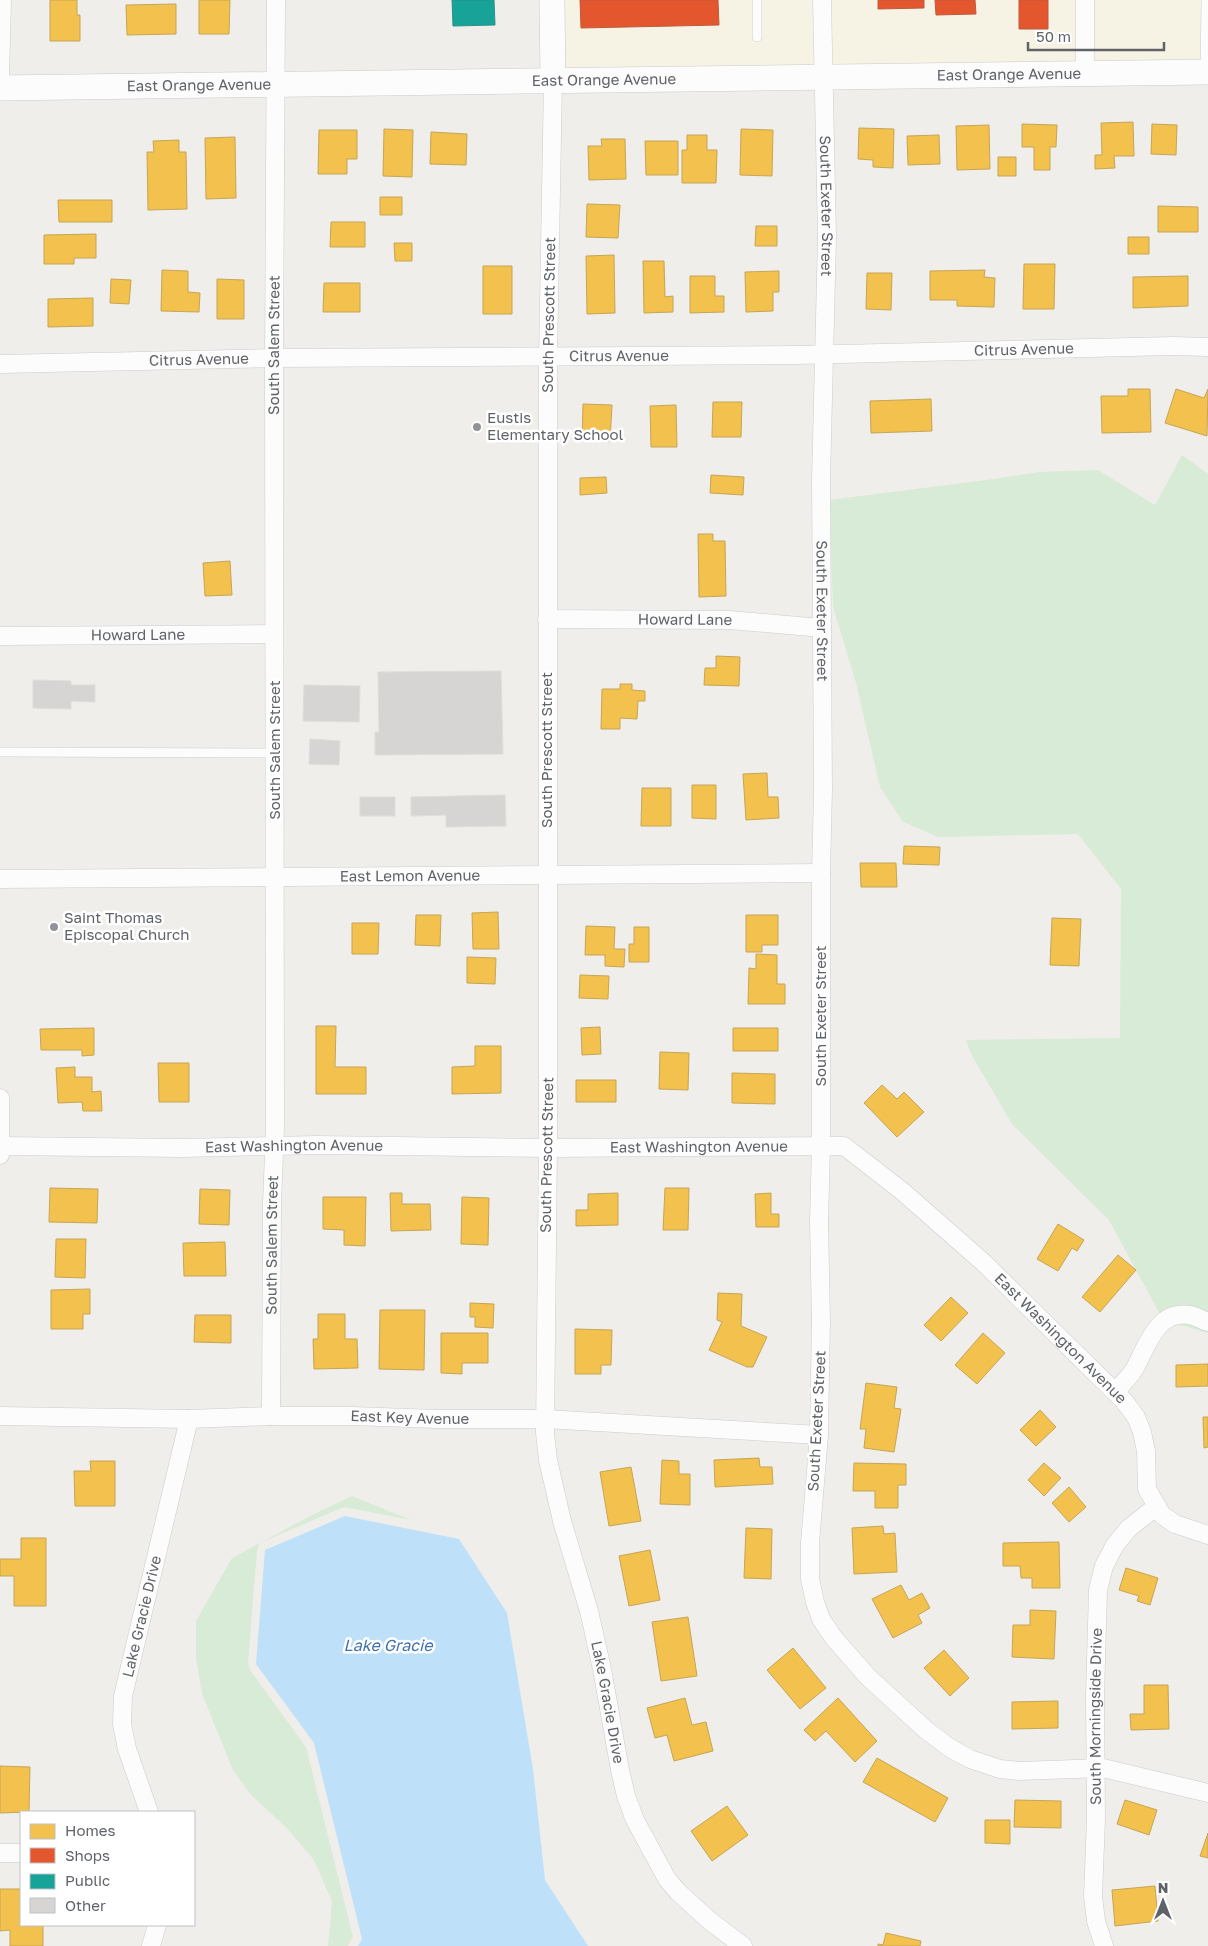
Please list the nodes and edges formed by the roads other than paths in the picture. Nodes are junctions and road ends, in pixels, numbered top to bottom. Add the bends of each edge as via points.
1 (2, 0) edge
2 (276, 0) edge
3 (552, 0) edge
4 (758, 0) edge
5 (822, 0) edge
6 (1085, 0) edge
7 (1206, 0) edge
8 (757, 37) dead end
9 (1206, 72) edge
10 (1085, 73) junction
11 (824, 76) junction
12 (0, 77) edge
13 (552, 81) junction
14 (275, 84) junction
15 (0, 88) edge
16 (1208, 347) edge
17 (824, 354) junction
18 (274, 358) junction
19 (548, 358) junction
20 (0, 364) edge
21 (548, 619) junction
22 (822, 628) junction
23 (274, 634) junction
24 (0, 636) edge
25 (0, 752) edge
26 (274, 753) junction
27 (820, 873) junction
28 (547, 876) junction
29 (276, 877) junction
30 (0, 879) edge
31 (0, 1098) edge
32 (0, 1146) edge
33 (274, 1146) junction
34 (821, 1146) junction
35 (548, 1148) junction
36 (0, 1155) edge
37 (1208, 1322) edge
38 (1114, 1392) junction
39 (0, 1416) edge
40 (271, 1416) junction
41 (189, 1419) junction
42 (545, 1419) junction
43 (819, 1435) junction
44 (1157, 1506) junction
45 (1208, 1535) edge
46 (1097, 1768) junction
47 (1208, 1793) edge
48 (149, 1811) edge
49 (0, 1853) edge
50 (20, 1853) edge
51 (157, 1926) edge
52 (151, 1946) edge
53 (743, 1946) edge
54 (1104, 1946) edge

1 - 12 street
2 - 14 street, South Salem Street
3 - 13 main road
4 - 8 lane
5 - 11 street, South Exeter Street
6 - 10 street
7 - 9 lane
9 - 10 main road, East Orange Avenue
10 - 11 main road, East Orange Avenue
11 - 13 main road, East Orange Avenue
11 - 17 street, South Exeter Street via 827,237
13 - 14 main road, East Orange Avenue
13 - 19 street, South Prescott Street
14 - 15 main road, East Orange Avenue
14 - 18 street, South Salem Street
16 - 17 street, Citrus Avenue
17 - 19 street, Citrus Avenue
17 - 22 street, South Exeter Street
18 - 19 street, Citrus Avenue
18 - 20 street, Citrus Avenue
18 - 23 street, South Salem Street
19 - 21 street, South Prescott Street
21 - 22 street, Howard Lane via 729,620
21 - 28 street, South Prescott Street
22 - 27 street, South Exeter Street
23 - 24 street, Howard Lane
23 - 26 street, South Salem Street
25 - 26 lane
26 - 29 street, South Salem Street
27 - 28 street, East Lemon Avenue
27 - 34 street, South Exeter Street
28 - 29 street, East Lemon Avenue
28 - 35 street, South Prescott Street
29 - 30 street, East Lemon Avenue
29 - 33 street, South Salem Street
31 - 32 street
32 - 33 street, East Washington Avenue
32 - 36 street
33 - 35 street, East Washington Avenue
33 - 40 street, South Salem Street
34 - 35 street, East Washington Avenue
34 - 38 street, East Washington Avenue via 844,1146 902,1192 984,1263
34 - 43 street, South Exeter Street
35 - 42 street, South Prescott Street
37 - 38 street via 1189,1315 1174,1316 1163,1322 1155,1330 1134,1370
38 - 44 street, East Washington Avenue via 1136,1417 1142,1432 1147,1489
39 - 41 street, East Key Avenue
40 - 41 street, East Key Avenue
40 - 42 street, East Key Avenue
41 - 48 street, Lake Gracie Drive via 123,1696 122,1724 127,1749
42 - 43 street, East Key Avenue
42 - 53 street, Lake Gracie Drive via 548,1460 590,1611 620,1770 635,1820 667,1879 678,1892
43 - 46 street, South Exeter Street via 810,1579 821,1619 833,1638 868,1677 926,1730 970,1759 1000,1770
44 - 45 street, East Washington Avenue via 1162,1515 1175,1524
44 - 46 street, South Morningside Drive via 1129,1528 1115,1545 1104,1566 1098,1590
46 - 47 street, South Exeter Street
46 - 54 street, South Morningside Drive via 1093,1896
49 - 50 street
51 - 52 street

